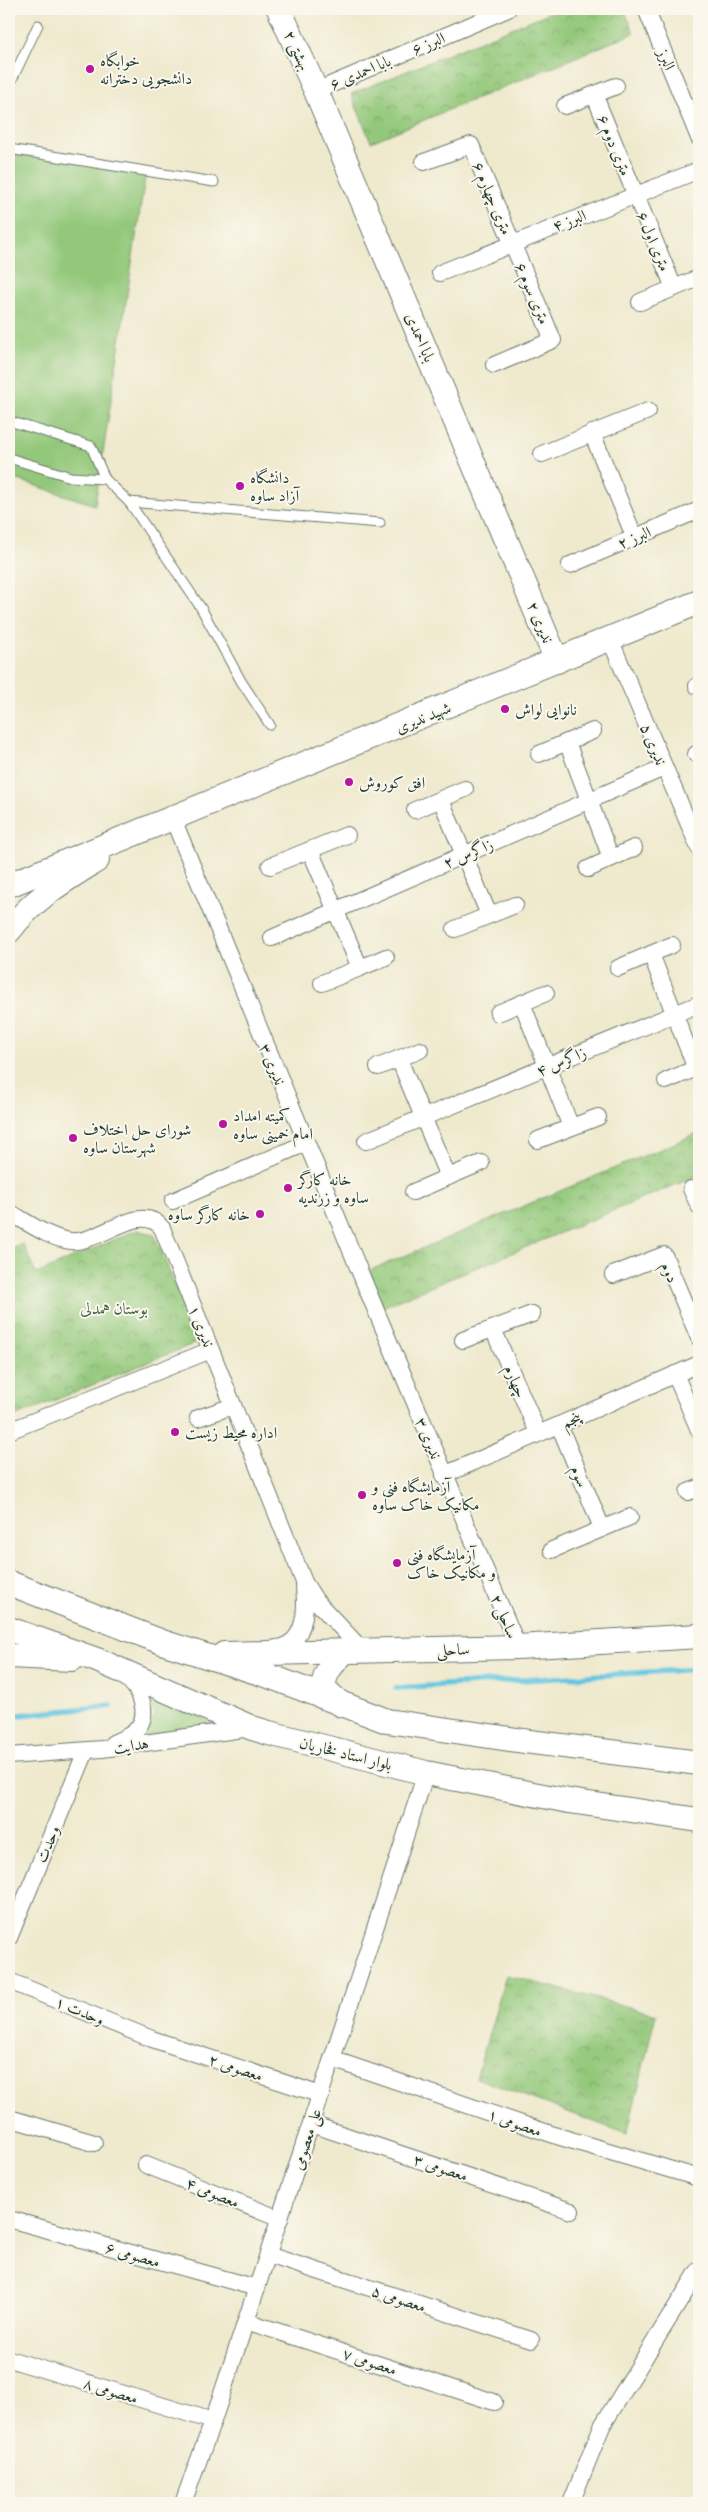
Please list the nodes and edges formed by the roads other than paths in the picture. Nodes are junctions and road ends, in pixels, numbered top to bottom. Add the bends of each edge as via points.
1 (279, 9) edge
2 (508, 9) edge
3 (646, 9) edge
4 (38, 25) dead end
5 (403, 54) joint
6 (9, 86) edge
7 (616, 86) dead end
8 (316, 91) junction
9 (594, 94) junction
10 (564, 106) dead end
11 (694, 111) edge
12 (699, 138) edge
13 (9, 149) edge
14 (424, 162) dead end
15 (699, 170) edge
16 (214, 182) dead end
17 (635, 195) junction
18 (512, 242) junction
19 (440, 273) dead end
20 (696, 279) dead end
21 (674, 288) junction
22 (640, 302) dead end
23 (494, 364) dead end
24 (648, 410) dead end
25 (9, 421) edge
26 (592, 434) junction
27 (542, 454) dead end
28 (9, 458) edge
29 (105, 479) junction
30 (129, 502) junction
31 (699, 510) edge
32 (380, 523) dead end
33 (634, 536) junction
34 (570, 565) dead end
35 (525, 584) joint
36 (699, 602) edge
37 (610, 639) junction
38 (557, 661) junction
39 (270, 725) dead end
40 (593, 731) dead end
41 (567, 742) junction
42 (539, 754) dead end
43 (664, 768) junction
44 (465, 789) dead end
45 (441, 800) junction
46 (589, 801) junction
47 (415, 810) dead end
48 (173, 819) junction
49 (145, 829) junction
50 (347, 835) dead end
51 (634, 848) dead end
52 (699, 848) edge
53 (310, 850) junction
54 (464, 855) junction
55 (611, 858) junction
56 (270, 866) dead end
57 (588, 869) dead end
58 (9, 885) edge
59 (515, 904) dead end
60 (336, 910) junction
61 (489, 915) junction
62 (455, 929) dead end
63 (9, 931) edge
64 (272, 938) dead end
65 (672, 945) dead end
66 (650, 954) junction
67 (386, 957) dead end
68 (360, 968) junction
69 (618, 968) dead end
70 (322, 984) dead end
71 (546, 993) dead end
72 (522, 1003) junction
73 (699, 1004) edge
74 (498, 1013) dead end
75 (675, 1014) junction
76 (420, 1050) dead end
77 (399, 1059) junction
78 (378, 1067) dead end
79 (547, 1067) junction
80 (698, 1068) edge
81 (666, 1082) dead end
82 (598, 1117) dead end
83 (423, 1118) junction
84 (571, 1127) junction
85 (538, 1140) dead end
86 (366, 1141) dead end
87 (306, 1143) junction
88 (482, 1163) dead end
89 (448, 1177) junction
90 (691, 1189) dead end
91 (413, 1192) dead end
92 (173, 1201) dead end
93 (699, 1206) edge
94 (9, 1212) edge
95 (612, 1275) dead end
96 (532, 1314) dead end
97 (493, 1329) junction
98 (699, 1338) edge
99 (463, 1340) dead end
100 (211, 1350) junction
101 (699, 1364) edge
102 (675, 1374) junction
103 (233, 1406) junction
104 (198, 1418) dead end
105 (559, 1425) junction
106 (699, 1430) edge
107 (9, 1431) edge
108 (538, 1433) junction
109 (444, 1475) junction
110 (630, 1517) dead end
111 (602, 1528) junction
112 (552, 1550) dead end
113 (304, 1582) junction
114 (9, 1583) edge
115 (9, 1629) edge
116 (699, 1636) edge
117 (518, 1647) junction
118 (354, 1652) junction
119 (207, 1654) junction
120 (253, 1654) junction
121 (9, 1656) edge
122 (104, 1664) junction
123 (343, 1706) junction
124 (252, 1728) junction
125 (102, 1749) junction
126 (86, 1751) junction
127 (9, 1756) edge
128 (697, 1764) edge
129 (426, 1773) junction
130 (699, 1812) edge
131 (670, 1816) junction
132 (699, 1820) edge
133 (9, 1938) edge
134 (9, 1980) edge
135 (152, 2039) joint
136 (332, 2059) junction
137 (321, 2094) junction
138 (9, 2118) edge
139 (311, 2124) junction
140 (94, 2143) dead end
141 (146, 2165) dead end
142 (699, 2178) edge
143 (570, 2211) dead end
144 (9, 2219) edge
145 (280, 2219) junction
146 (268, 2255) junction
147 (699, 2270) edge
148 (695, 2285) edge
149 (257, 2288) junction
150 (246, 2321) junction
151 (531, 2340) dead end
152 (9, 2359) edge
153 (494, 2402) dead end
154 (213, 2420) junction
155 (183, 2503) edge
156 (571, 2503) edge

1 - 8 street, بهشتی ۲
2 - 5 street, البرز ۶
3 - 11 street, البرز
4 - 6 lane
5 - 8 street, بابا احمدی ۶
7 - 9 street
8 - 35 street, بابا احمدی
9 - 10 street
9 - 17 street, ۶ متری دوم
11 - 12 street, البرز
13 - 16 lane
14 - 18 street, ۶ متری چهارم via 471,145
15 - 17 street, البرز ۴
17 - 18 street, البرز ۴
17 - 21 street, ۶ متری اول
18 - 19 street, البرز ۴
18 - 23 street, ۶ متری سوم via 553,340
20 - 21 street
21 - 22 street
24 - 26 street
25 - 29 lane via 91,446
26 - 27 street
26 - 33 street
28 - 29 lane via 71,477
29 - 30 lane
30 - 32 lane
30 - 39 lane via 201,608 241,681
31 - 33 street, البرز ۲
33 - 34 street, البرز ۲
35 - 38 street, ندیری ۲
36 - 37 street, شهید ندیری
37 - 38 street, شهید ندیری
37 - 43 street, ندیری ۵
38 - 48 street, شهید ندیری
40 - 41 street
41 - 42 street
41 - 46 street
43 - 46 street, زاگرس ۲
43 - 52 street, ندیری ۵
44 - 45 street
45 - 47 street
45 - 54 street
46 - 54 street, زاگرس ۲
46 - 55 street
48 - 49 street, شهید ندیری
48 - 87 street, ندیری ۳
49 - 58 street, شهید ندیری
49 - 63 street, شهید ندیری via 44,893 23,912
50 - 53 street
51 - 55 street
53 - 56 street
53 - 60 street
54 - 60 street, زاگرس ۲
54 - 61 street
55 - 57 street
59 - 61 street
60 - 64 street, زاگرس ۲
60 - 68 street
61 - 62 street
65 - 66 street
66 - 69 street
66 - 75 street
67 - 68 street
68 - 70 street
71 - 72 street
72 - 74 street
72 - 79 street
73 - 75 street, زاگرس ۴
75 - 79 street, زاگرس ۴
75 - 80 street
76 - 77 street
77 - 78 street
77 - 83 street
79 - 83 street, زاگرس ۴
79 - 84 street
80 - 81 street
82 - 84 street
83 - 86 street, زاگرس ۴
83 - 89 street
84 - 85 street
87 - 92 street
87 - 109 street, ندیری ۳
88 - 89 street
89 - 91 street
90 - 93 street
94 - 100 street, ندیری ۱ via 52,1236 68,1241 84,1240 133,1220 156,1220
95 - 98 street, دوم via 664,1255
96 - 97 street
97 - 99 street
97 - 108 street, چهارم
100 - 103 street, ندیری ۱
100 - 107 street
101 - 102 street, پنجم
102 - 105 street, پنجم
102 - 106 street
103 - 104 street
103 - 113 street, ندیری ۱
105 - 108 street, پنجم
105 - 111 street, سوم
108 - 109 street, پنجم
109 - 117 street, ساحلی ۲
110 - 111 street
111 - 112 street
113 - 118 street
113 - 120 street via 306,1610 299,1632 288,1645
114 - 119 street via 162,1642
115 - 122 street, بلوار استاد فخاریان
116 - 117 street, ساحلی
117 - 118 street, ساحلی
118 - 120 street, ساحلی
118 - 123 street via 330,1666 324,1678 324,1689
119 - 120 street, ساحلی
119 - 123 street
121 - 122 street
122 - 124 street, بلوار استاد فخاریان
122 - 125 street via 131,1681 141,1696 144,1716 135,1731
123 - 128 street via 387,1721
124 - 125 street, هدایت
124 - 129 street, بلوار استاد فخاریان
125 - 126 street, هدایت
126 - 127 street, هدایت
126 - 133 street, وحدت
129 - 131 street, بلوار استاد فخاریان via 568,1801
129 - 136 street, علی معصومی
130 - 131 street
131 - 132 street, بلوار استاد فخاریان
134 - 135 street, وحدت ۱
135 - 137 street, معصومی ۲
136 - 137 street, علی معصومی
136 - 142 street, معصومی ۱ via 557,2136
137 - 139 street, علی معصومی
138 - 140 street
139 - 143 street, معصومی ۳
139 - 145 street, علی معصومی
141 - 145 street, معصومی ۴
144 - 149 street, معصومی ۶
145 - 146 street, علی معصومی
146 - 149 street, علی معصومی
146 - 151 street, معصومی ۵
147 - 148 street
148 - 156 street via 602,2426
149 - 150 street, علی معصومی
150 - 153 street, معصومی ۷
150 - 154 street, علی معصومی
152 - 154 street, معصومی ۸
154 - 155 street, علی معصومی

